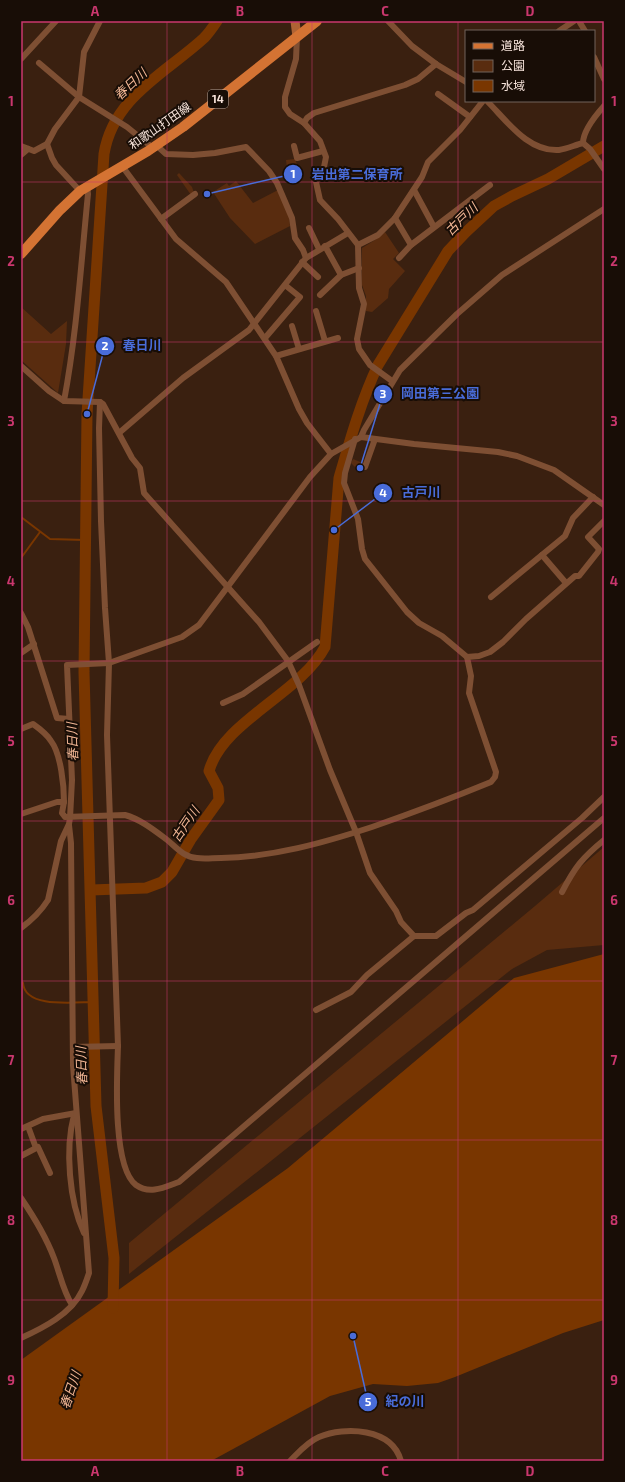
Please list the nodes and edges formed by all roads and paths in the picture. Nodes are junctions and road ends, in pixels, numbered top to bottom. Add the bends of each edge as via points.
1 (56, 21) edge
2 (100, 21) edge
3 (295, 21) edge
4 (317, 21) edge
5 (388, 21) edge
6 (574, 21) edge
7 (579, 21) edge
8 (560, 30) edge
9 (584, 30) edge
10 (297, 37) junction
11 (21, 59) edge
12 (595, 59) edge
13 (39, 64) dead end
14 (436, 64) junction
15 (604, 79) edge
16 (465, 81) edge
17 (438, 94) dead end
18 (79, 97) junction
19 (482, 102) edge
20 (488, 102) edge
21 (604, 106) edge
22 (470, 116) junction
23 (304, 123) junction
24 (583, 143) junction
25 (47, 144) junction
26 (21, 146) edge
27 (155, 146) junction
28 (294, 146) dead end
29 (28, 149) junction
30 (324, 151) junction
31 (21, 155) edge
32 (119, 168) junction
33 (604, 169) edge
34 (490, 186) dead end
35 (86, 188) junction
36 (414, 190) junction
37 (195, 194) dead end
38 (604, 209) edge
39 (395, 218) junction
40 (161, 219) junction
41 (434, 227) junction
42 (309, 228) dead end
43 (348, 233) junction
44 (358, 245) junction
45 (411, 245) junction
46 (322, 248) junction
47 (21, 254) edge
48 (399, 258) dead end
49 (304, 260) junction
50 (359, 268) junction
51 (341, 275) junction
52 (318, 277) dead end
53 (285, 285) junction
54 (320, 295) dead end
55 (316, 311) dead end
56 (255, 324) junction
57 (292, 326) dead end
58 (265, 338) junction
59 (338, 338) dead end
60 (324, 341) junction
61 (299, 349) junction
62 (276, 356) junction
63 (21, 366) edge
64 (392, 381) junction
65 (67, 401) junction
66 (97, 402) junction
67 (119, 433) junction
68 (361, 436) junction
69 (355, 439) junction
70 (375, 439) junction
71 (331, 454) junction
72 (366, 468) dead end
73 (593, 497) junction
74 (604, 505) edge
75 (604, 521) edge
76 (542, 555) junction
77 (566, 583) junction
78 (228, 586) junction
79 (491, 597) dead end
80 (21, 613) edge
81 (317, 642) dead end
82 (34, 644) junction
83 (21, 653) edge
84 (467, 657) junction
85 (288, 661) junction
86 (109, 663) junction
87 (223, 703) dead end
88 (69, 719) junction
89 (21, 729) edge
90 (604, 798) edge
91 (64, 802) junction
92 (21, 814) edge
93 (107, 816) junction
94 (604, 818) edge
95 (71, 819) junction
96 (356, 832) junction
97 (604, 840) edge
98 (562, 892) dead end
99 (21, 928) edge
100 (414, 936) junction
101 (316, 1010) dead end
102 (118, 1046) junction
103 (73, 1048) junction
104 (75, 1113) junction
105 (21, 1129) edge
106 (29, 1129) dead end
107 (36, 1148) junction
108 (21, 1156) edge
109 (50, 1173) dead end
110 (21, 1198) edge
111 (87, 1238) junction
112 (72, 1305) junction
113 (21, 1338) edge
114 (290, 1461) edge
115 (401, 1461) edge

1 - 11 street
2 - 18 street via 84,52
3 - 10 street
4 - 10 main road, 和歌山打田線 / 14
5 - 14 street via 407,42
6 - 8 street
7 - 9 street
10 - 23 street via 296,60 285,97 285,107 290,114
10 - 27 main road, 和歌山打田線 / 14 via 184,127
12 - 15 street
13 - 18 street
14 - 16 street
14 - 23 street via 418,79 314,113
17 - 22 street
18 - 25 street
18 - 27 street
19 - 22 street
20 - 24 street via 526,140 540,147 559,150
21 - 24 street via 589,128
22 - 36 street via 460,130 428,162
23 - 30 street via 320,141
24 - 33 street
25 - 29 street via 34,151
25 - 35 street via 56,165
26 - 29 street
27 - 32 main road, 和歌山打田線 / 14
27 - 49 street via 166,154 194,155 246,147 270,171 277,183 292,218 295,238 303,250
28 - 30 street via 297,158
29 - 31 street
30 - 43 street via 324,167 316,182 320,200
32 - 35 main road, 和歌山打田線 / 14
32 - 40 street
34 - 41 street
35 - 47 main road, 和歌山打田線 / 14 via 60,210
35 - 65 street via 88,194
36 - 39 street
36 - 41 street
37 - 40 street
38 - 64 street via 502,275 417,352
39 - 44 street via 378,235
39 - 45 street
40 - 56 street via 176,239 226,282
41 - 45 street
42 - 46 street
43 - 44 street
43 - 46 street
44 - 50 street
45 - 48 street
46 - 49 street
46 - 51 street
49 - 52 street
49 - 53 street
50 - 51 street
50 - 64 street via 359,288 364,304 357,339 359,349 370,365
51 - 54 street
53 - 56 street
53 - 58 street via 300,297
55 - 60 street
56 - 58 street
56 - 67 street via 183,378
57 - 61 street
58 - 62 street
59 - 60 street
60 - 61 street
61 - 62 street
62 - 71 street via 299,409
63 - 65 street via 49,390
64 - 68 street
65 - 66 street
66 - 67 street via 103,404
66 - 86 street
67 - 78 street via 140,468 144,493
68 - 69 street
68 - 70 street
69 - 71 street
69 - 84 street via 344,483 358,519 365,559 407,612
70 - 72 street
70 - 73 street via 517,456 554,470
71 - 78 street via 310,477
73 - 74 street
73 - 76 street via 573,518 565,536
75 - 77 street via 588,536 599,549 598,552 579,576
76 - 77 street
76 - 79 street
77 - 84 street via 490,652
78 - 85 street
78 - 86 street via 199,625 182,637
80 - 82 street
81 - 85 street
82 - 83 street
82 - 88 street via 57,718
84 - 96 street via 471,676 469,693 496,772 495,777 491,782 452,798
85 - 87 street via 243,694
85 - 96 street
86 - 88 street via 67,665
86 - 93 street
88 - 95 street
89 - 91 street via 33,724 52,742 62,774
90 - 100 street via 446,930 436,936
91 - 92 street
91 - 95 street via 62,813 65,818
93 - 95 street
93 - 96 street via 124,815 133,818 158,833 187,856 196,858 243,857 279,852
93 - 102 street
94 - 102 street via 179,1182 160,1190 146,1189 136,1184 124,1167 116,1096
95 - 99 street via 61,841 48,900
95 - 103 street
96 - 100 street via 370,873 401,922
97 - 98 street via 587,854 574,870
100 - 101 street via 367,975 351,992
102 - 103 street
103 - 104 street
104 - 105 street via 43,1118
104 - 111 street
104 - 111 street via 70,1137 72,1193
106 - 107 street
107 - 108 street
107 - 109 street via 38,1147
110 - 112 street via 54,1257
111 - 112 street via 89,1273 82,1292
112 - 113 street via 49,1323
114 - 115 street via 317,1438 333,1432 351,1430 364,1432 392,1444

